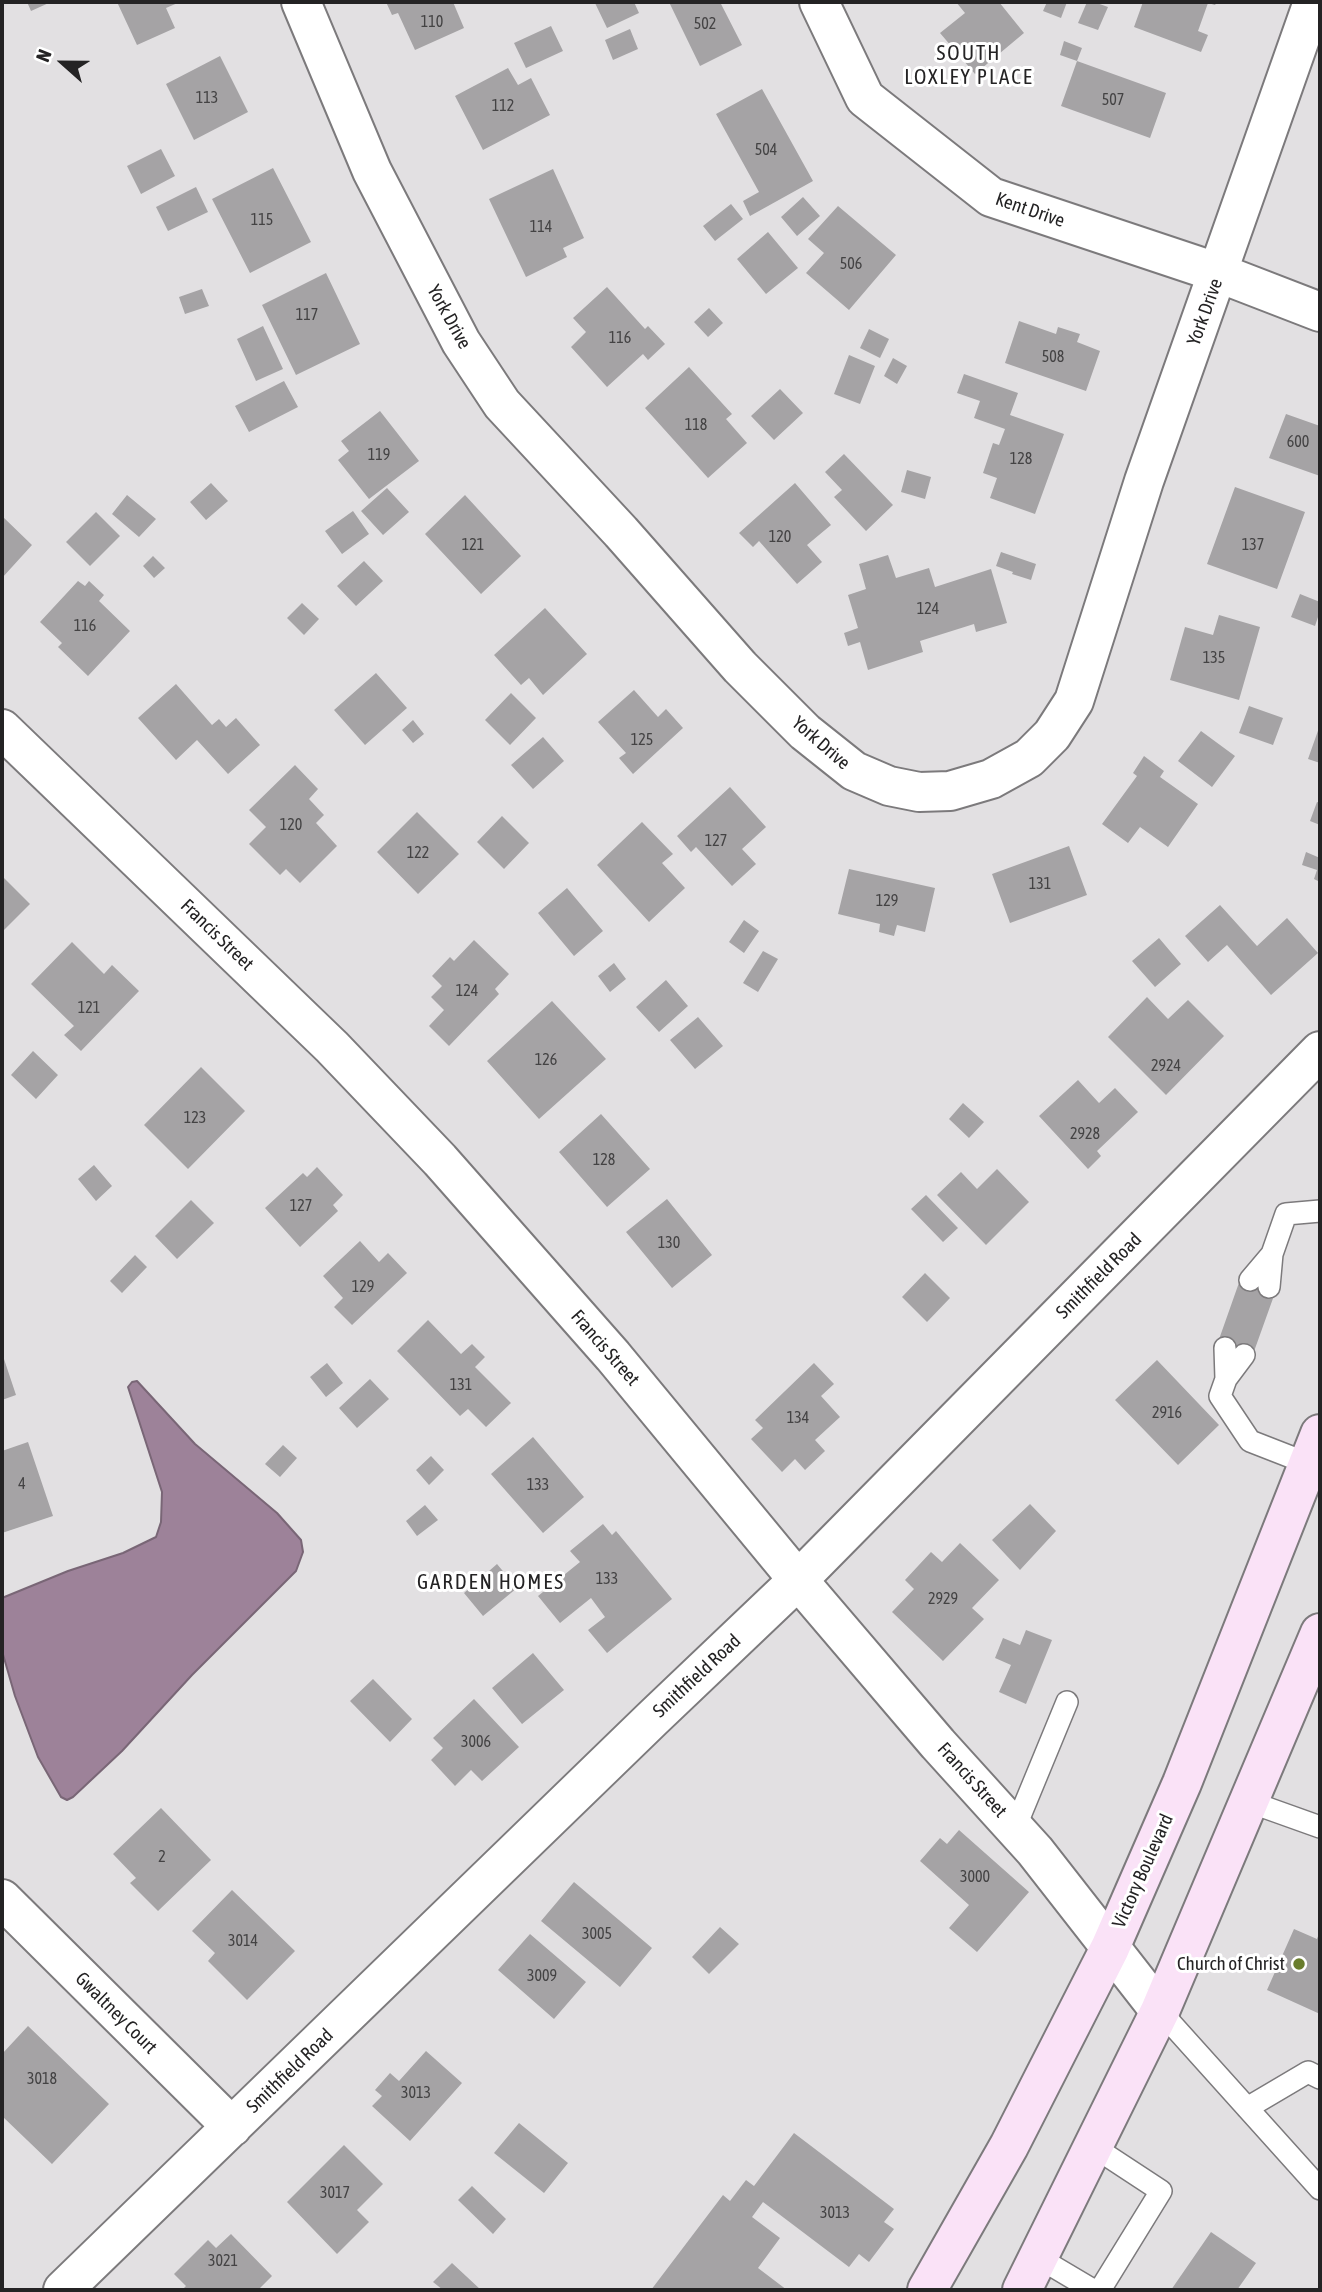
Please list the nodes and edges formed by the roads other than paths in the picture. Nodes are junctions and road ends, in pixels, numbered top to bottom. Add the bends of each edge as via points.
1 (301, 2) edge
2 (819, 2) edge
3 (1313, 2) edge
4 (1219, 273) junction
5 (1320, 312) edge
6 (2, 729) edge
7 (1320, 1051) edge
8 (1320, 1211) edge
9 (1259, 1283) dead end
10 (1235, 1351) dead end
11 (1314, 1449) edge
12 (798, 1580) junction
13 (1320, 1633) edge
14 (1067, 1702) dead end
15 (1250, 1802) junction
16 (1320, 1827) edge
17 (1015, 1828) junction
18 (2, 1899) edge
19 (1110, 1948) junction
20 (1160, 2011) junction
21 (1320, 2078) edge
22 (1247, 2108) junction
23 (232, 2127) junction
24 (1094, 2147) junction
25 (1320, 2189) edge
26 (1031, 2274) edge
27 (63, 2290) edge
28 (928, 2290) edge
29 (1093, 2290) edge
30 (1100, 2290) edge

1 - 4 street, York Drive via 372,172 461,342 502,404 740,667 805,732 854,771 889,786 919,792 950,791 991,779 1029,758 1052,735 1074,701 1144,481
2 - 4 street, Kent Drive via 865,98 991,197
3 - 4 street, York Drive
4 - 5 street, Kent Drive
6 - 12 street, Francis Street via 332,1047 440,1160 613,1356
7 - 12 street, Smithfield Road
8 - 9 lane via 1286,1214
10 - 11 lane via 1220,1396 1250,1441
11 - 19 main road, Victory Boulevard via 1182,1783
12 - 17 street, Francis Street
12 - 23 street, Smithfield Road
13 - 15 main road
14 - 17 lane
15 - 16 lane
15 - 20 main road
17 - 19 street, Francis Street
18 - 23 street, Gwaltney Court
19 - 20 street, Francis Street
19 - 28 main road, Victory Boulevard via 1009,2146
20 - 22 lane
20 - 24 main road
21 - 22 lane via 1308,2072
22 - 25 lane
23 - 27 street, Smithfield Road
24 - 26 main road
24 - 30 lane via 1161,2191
26 - 29 lane

